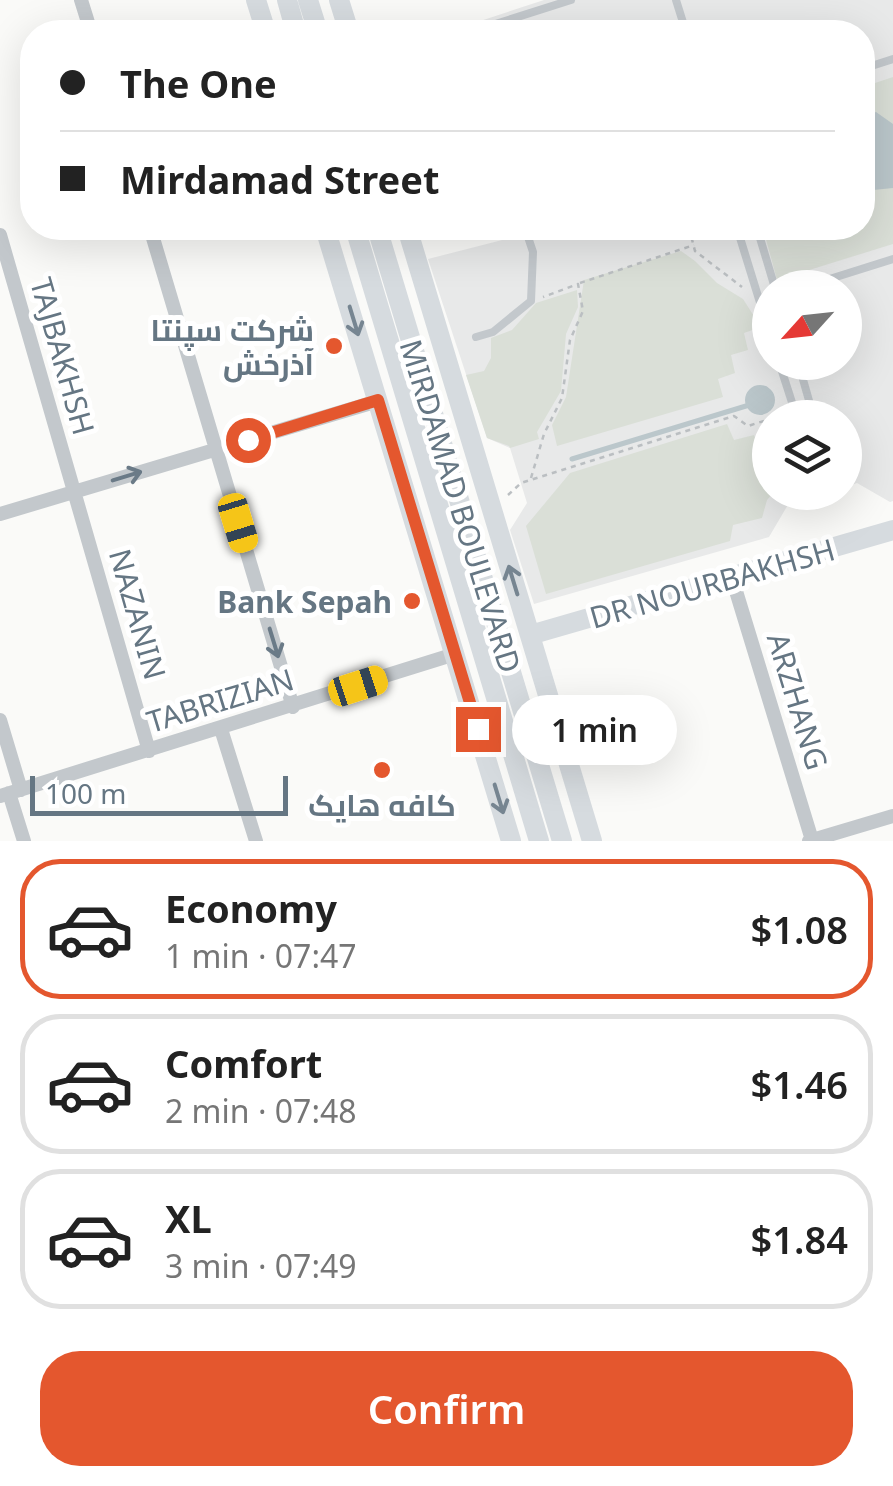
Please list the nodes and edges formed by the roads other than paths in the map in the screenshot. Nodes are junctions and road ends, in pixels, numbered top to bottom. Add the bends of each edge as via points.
1 (572, 0) edge
2 (508, 20) edge
3 (0, 235) edge
4 (154, 240) edge
5 (329, 240) edge
6 (343, 240) edge
7 (359, 240) edge
8 (381, 240) edge
9 (411, 240) edge
10 (530, 240) edge
11 (740, 240) edge
12 (761, 240) edge
13 (893, 259) edge
14 (337, 266) junction
15 (770, 270) edge
16 (858, 270) edge
17 (752, 278) edge
18 (476, 337) dead end
19 (378, 400) junction
20 (216, 449) junction
21 (74, 492) junction
22 (0, 514) edge
23 (893, 530) edge
24 (732, 578) junction
25 (530, 635) junction
26 (455, 654) junction
27 (293, 706) junction
28 (0, 720) edge
29 (221, 728) junction
30 (149, 751) junction
31 (10, 793) edge
32 (893, 816) edge
33 (850, 835) edge
34 (24, 841) edge
35 (256, 841) edge
36 (511, 841) edge
37 (539, 841) edge
38 (562, 841) edge
39 (592, 841) edge
40 (810, 841) edge

1 - 2 lane
3 - 21 street, TAJBAKHSH
4 - 20 street
5 - 14 main road
6 - 14 main road
7 - 37 main road, MIRDAMAD BOULEVARD
8 - 38 main road, MIRDAMAD BOULEVARD
25 -> 9 main road
10 - 18 lane via 531,301 494,332
11 - 17 lane
12 - 15 lane
13 - 16 lane
14 -> 19 main road
19 - 20 street
19 - 26 main road
21 -> 20 street
20 -> 27 street
21 - 22 street
21 - 30 street, NAZANIN
23 - 24 main road, DR NOURBAKHSH
24 - 25 main road, DR NOURBAKHSH
24 - 40 street, ARZHANG
25 - 39 main road
26 - 27 street, TABRIZIAN
26 -> 36 main road
27 - 29 street, TABRIZIAN
28 - 31 street
29 - 30 street, TABRIZIAN
29 - 35 street
30 - 31 street, TABRIZIAN
31 - 34 street
32 - 33 street
33 - 40 street

